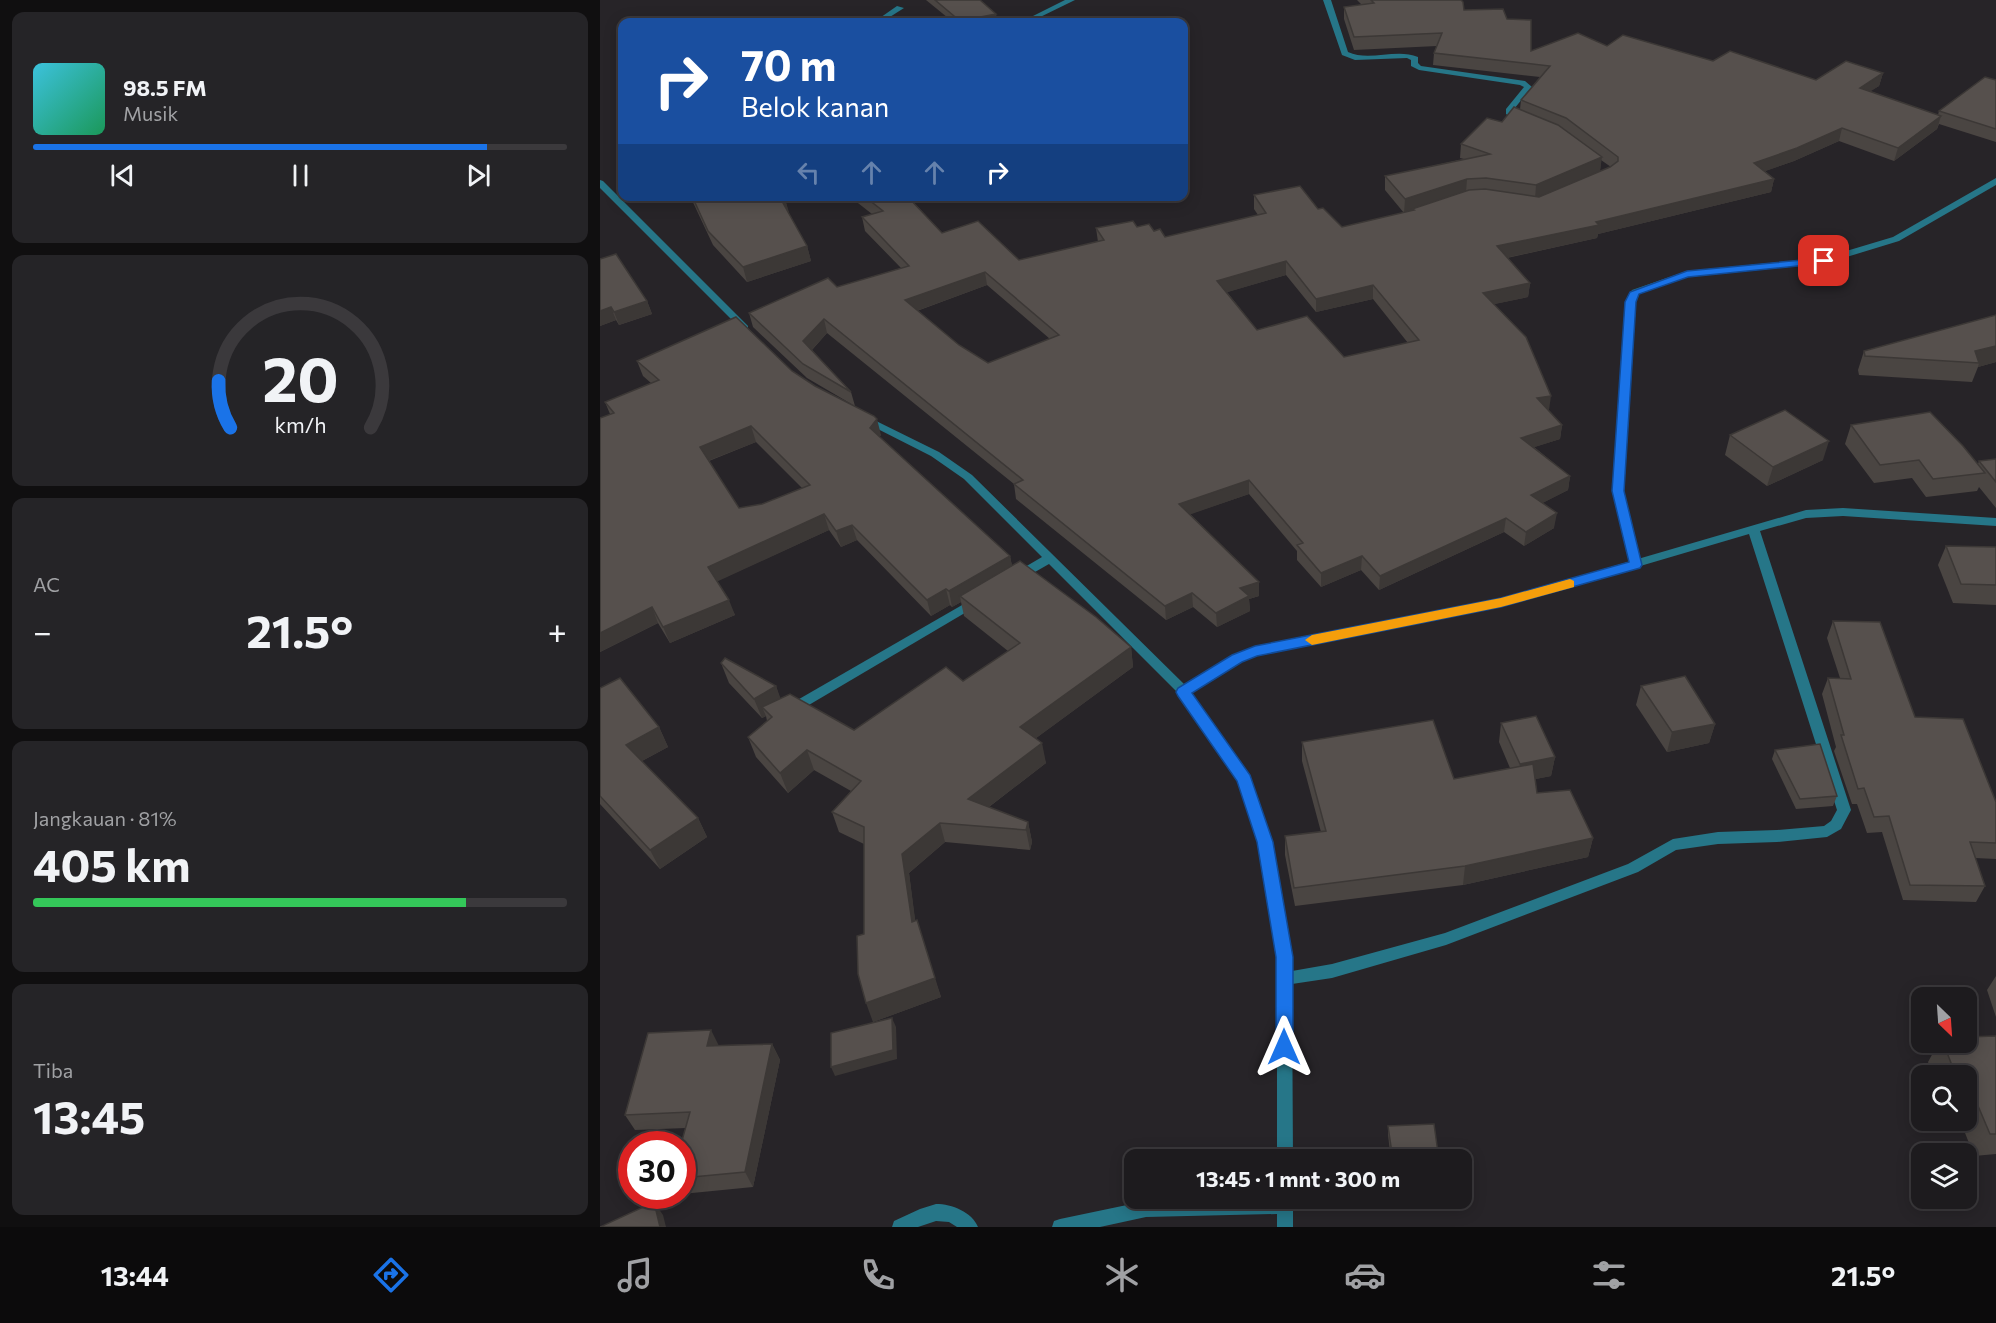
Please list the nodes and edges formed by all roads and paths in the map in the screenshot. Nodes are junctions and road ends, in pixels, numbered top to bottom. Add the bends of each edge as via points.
1 (1071, 0) edge
2 (1327, 0) edge
3 (900, 8) dead end
4 (884, 18) edge
5 (1033, 18) edge
6 (1529, 123) edge
7 (1996, 181) edge
8 (600, 183) edge
9 (611, 195) edge
10 (753, 335) edge
11 (854, 412) edge
12 (1995, 524) edge
13 (1754, 528) junction
14 (1050, 558) junction
15 (1636, 565) junction
16 (1010, 582) edge
17 (990, 593) edge
18 (1184, 692) junction
19 (779, 716) edge
20 (1284, 979) junction
21 (1285, 1149) edge
22 (1146, 1209) edge
23 (1285, 1209) edge
24 (900, 1227) edge
25 (970, 1227) edge
26 (1060, 1227) edge
27 (1285, 1227) edge

1 - 5 street
2 - 6 street via 1345,53 1355,58 1408,56 1419,68 1522,83 1528,87 1510,114
3 - 4 street
7 - 15 street via 1886,243 1824,261 1687,274 1635,292 1631,302 1618,491
8 - 9 street
9 - 10 street
11 - 14 street via 935,454 968,477
12 - 13 street via 1843,512 1806,514
13 - 15 street
13 - 20 street via 1844,810 1836,825 1827,831 1673,845 1633,868 1446,939 1332,971
14 - 16 street
14 - 18 street
15 - 18 street via 1501,603 1255,651
17 - 19 street
18 - 20 street via 1244,779 1265,842 1284,957
20 - 21 street
22 - 26 street
23 - 27 street
24 - 25 street via 936,1211 958,1216

